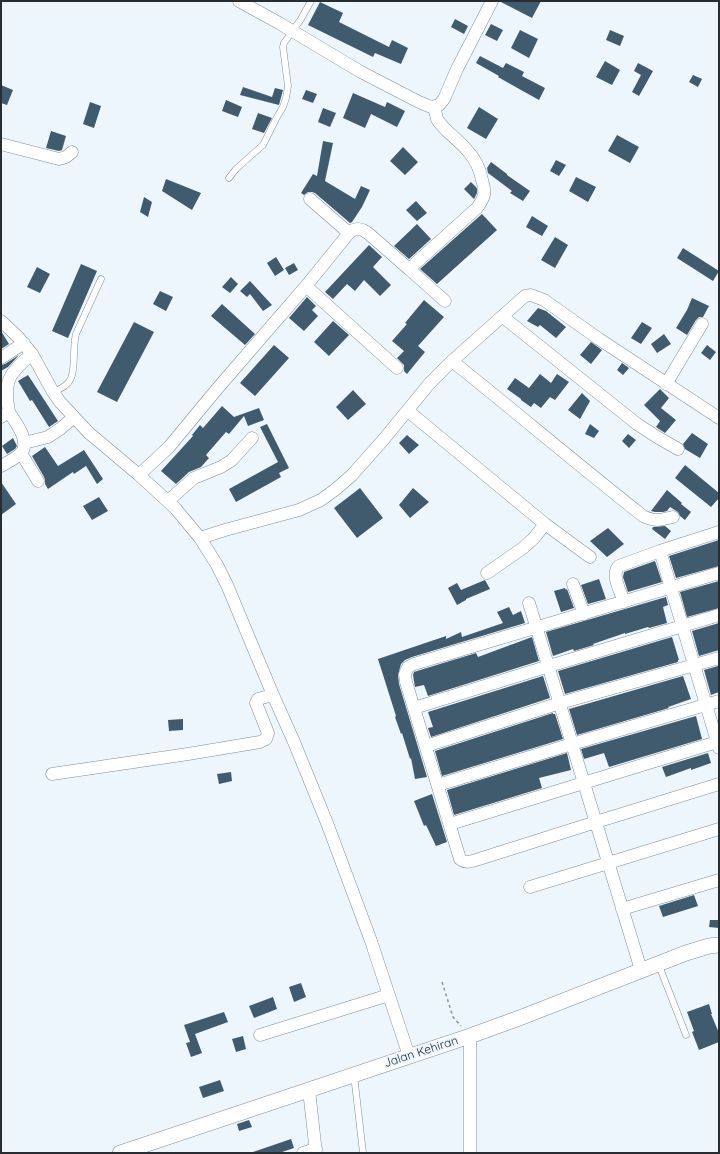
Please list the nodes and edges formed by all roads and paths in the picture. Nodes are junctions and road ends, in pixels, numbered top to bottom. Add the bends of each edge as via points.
1 (239, 1) edge
2 (311, 1) edge
3 (492, 1) edge
4 (292, 30) junction
5 (435, 107) junction
6 (1, 144) edge
7 (72, 152) dead end
8 (229, 178) dead end
9 (310, 199) dead end
10 (350, 234) junction
11 (409, 269) junction
12 (101, 279) dead end
13 (306, 286) junction
14 (445, 301) dead end
15 (503, 317) junction
16 (1, 321) edge
17 (702, 324) dead end
18 (24, 344) junction
19 (32, 354) junction
20 (1, 358) edge
21 (452, 361) junction
22 (397, 368) dead end
23 (666, 384) junction
24 (57, 390) junction
25 (408, 411) junction
26 (5, 415) edge
27 (74, 417) junction
28 (719, 418) edge
29 (252, 438) dead end
30 (23, 448) junction
31 (678, 449) dead end
32 (1, 466) edge
33 (143, 470) junction
34 (38, 481) dead end
35 (173, 497) junction
36 (673, 517) dead end
37 (545, 524) junction
38 (719, 532) edge
39 (200, 538) junction
40 (660, 551) junction
41 (590, 557) dead end
42 (487, 573) dead end
43 (719, 573) edge
44 (573, 584) dead end
45 (671, 588) junction
46 (624, 602) junction
47 (529, 603) dead end
48 (584, 614) junction
49 (719, 615) edge
50 (682, 626) junction
51 (537, 628) junction
52 (719, 658) edge
53 (694, 665) junction
54 (549, 666) junction
55 (273, 695) junction
56 (719, 701) edge
57 (560, 703) junction
58 (706, 704) junction
59 (414, 708) junction
60 (572, 744) junction
61 (718, 745) edge
62 (426, 746) junction
63 (52, 774) dead end
64 (584, 783) junction
65 (719, 784) edge
66 (438, 785) junction
67 (596, 822) junction
68 (450, 824) junction
69 (719, 829) edge
70 (608, 863) junction
71 (719, 880) edge
72 (530, 887) dead end
73 (622, 909) junction
74 (719, 945) edge
75 (658, 964) junction
76 (641, 970) junction
77 (442, 982) dead end
78 (389, 995) junction
79 (260, 1035) dead end
80 (686, 1035) dead end
81 (470, 1036) junction
82 (409, 1056) junction
83 (354, 1074) junction
84 (309, 1090) junction
85 (316, 1151) edge
86 (120, 1153) edge
87 (303, 1153) edge
88 (363, 1153) edge
89 (470, 1153) edge

1 - 4 street
2 - 4 lane
3 - 5 street via 444,99
4 - 5 street via 361,72 419,102
4 - 8 lane via 283,47 288,86 283,107 263,145
5 - 11 street via 438,120 475,160 484,196 477,208
6 - 7 street via 59,159
9 - 10 street
10 - 11 street via 353,230 363,230
10 - 13 street
11 - 14 street
12 - 24 lane via 76,334 71,380
13 - 22 street
13 - 33 street via 168,447
15 - 21 street
15 - 23 street via 526,296 538,296
15 - 31 street via 637,424
16 - 18 street
17 - 23 street
18 - 19 street
18 - 20 street
19 - 24 street
19 - 26 street via 7,381
21 - 25 street via 429,384
21 - 36 street via 643,516 651,520
23 - 28 street
24 - 27 street via 60,402
25 - 37 street
25 - 39 street via 352,475 321,500 299,510
26 - 30 street via 23,437
27 - 30 street via 48,437
27 - 33 street via 89,433
29 - 35 street via 227,464 194,478
30 - 32 street
30 - 34 street
33 - 35 street
35 - 39 street via 186,521
37 - 41 street
37 - 42 street via 523,548
38 - 40 street
39 - 55 street via 227,585
40 - 45 street
40 - 46 street via 616,569 615,578
43 - 45 street
44 - 48 street
45 - 46 street
45 - 50 street
46 - 48 street
47 - 51 street
48 - 51 street
49 - 50 street
50 - 53 street
50 - 54 street
51 - 54 street
51 - 59 street via 408,667 405,674 406,682
52 - 53 street
53 - 57 street
53 - 58 street
54 - 57 street
54 - 59 street
55 - 63 street via 256,703 268,733 266,739 260,742
55 - 78 street via 327,823
56 - 58 street
57 - 60 street
57 - 62 street
58 - 60 street
58 - 61 street
59 - 62 street
60 - 64 street
60 - 66 street
61 - 64 street
62 - 66 street
64 - 67 street
64 - 68 street
65 - 67 street
66 - 68 street
67 - 68 street via 467,862 460,859
67 - 70 street
69 - 70 street
70 - 72 street
70 - 73 street
71 - 73 street
73 - 76 street
74 - 75 street, Jalan Kehiran
75 - 76 street, Jalan Kehiran
75 - 80 lane
76 - 81 street, Jalan Kehiran
77 - 81 path via 453,1017
78 - 79 street
78 - 82 street
81 - 82 street, Jalan Kehiran
81 - 89 street
82 - 83 street, Jalan Kehiran
83 - 84 street, Jalan Kehiran
83 - 88 lane
84 - 85 street
84 - 86 street, Jalan Kehiran
85 - 87 street

